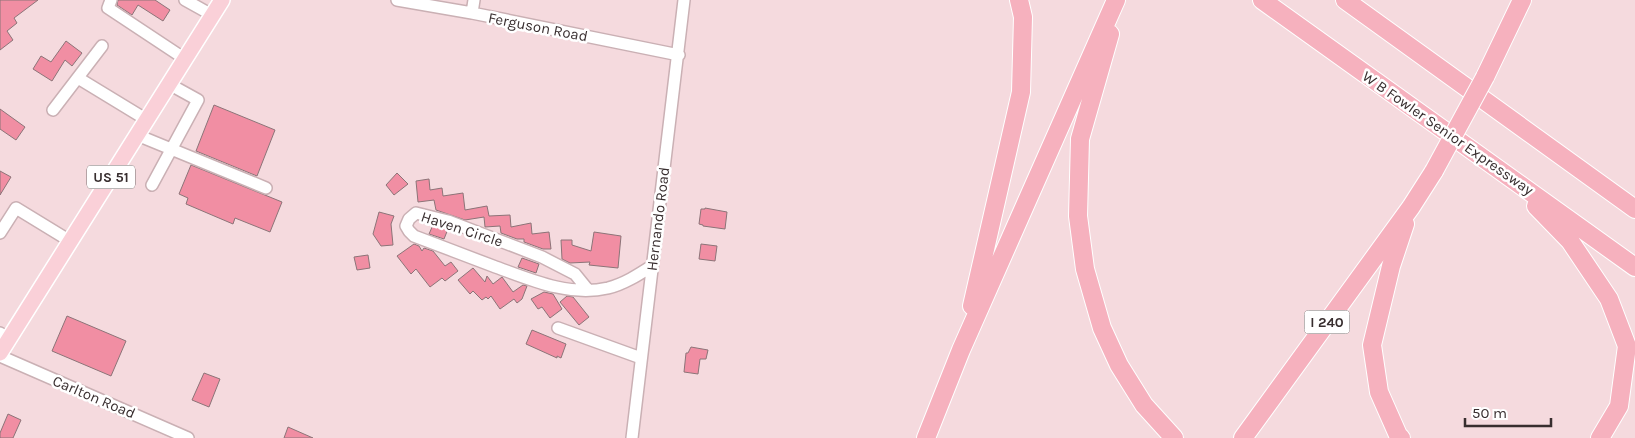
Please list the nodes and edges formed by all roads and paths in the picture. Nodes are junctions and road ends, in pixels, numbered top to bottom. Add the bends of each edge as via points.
1 (112, 0) edge
2 (185, 0) edge
3 (222, 0) edge
4 (399, 0) edge
5 (474, 0) edge
6 (684, 0) edge
7 (1019, 0) edge
8 (1116, 0) edge
9 (1120, 0) edge
10 (1262, 0) edge
11 (1345, 0) edge
12 (1514, 0) edge
13 (1522, 0) edge
14 (472, 13) junction
15 (212, 15) junction
16 (1505, 36) junction
17 (102, 46) dead end
18 (678, 55) junction
19 (185, 59) junction
20 (78, 78) junction
21 (169, 84) junction
22 (54, 110) dead end
23 (147, 120) junction
24 (137, 135) junction
25 (172, 150) junction
26 (1502, 172) junction
27 (152, 185) dead end
28 (266, 188) dead end
29 (1411, 207) junction
30 (1635, 209) edge
31 (0, 233) edge
32 (70, 241) junction
33 (652, 266) junction
34 (1635, 267) edge
35 (588, 290) junction
36 (558, 328) dead end
37 (5, 335) edge
38 (961, 350) junction
39 (0, 355) edge
40 (641, 358) junction
41 (188, 438) edge
42 (632, 438) edge
43 (926, 438) edge
44 (1174, 438) edge
45 (1243, 438) edge
46 (1401, 438) edge
47 (1600, 438) edge

1 - 19 street via 108,8
2 - 15 street
3 - 15 main road, US 51
4 - 14 street, Ferguson Road
5 - 14 street
6 - 18 street, Hernando Road
7 - 38 highway via 1023,17 1021,92
8 - 38 highway
9 - 44 highway via 1080,139 1078,216 1085,269 1102,328 1119,366 1144,405
10 - 26 highway, W B Fowler Senior Expressway
11 - 30 highway
12 - 16 highway
13 - 16 highway
14 - 18 street, Ferguson Road
15 - 19 main road, US 51
16 - 29 highway, I 240, bridge via 1434,171
17 - 20 street
18 - 33 street, Hernando Road
19 - 21 main road, US 51
20 - 22 street
20 - 23 street
21 - 23 main road, US 51
21 - 25 street via 198,100
23 - 24 main road, US 51
24 - 25 street
24 - 32 main road, US 51
25 - 27 street
25 - 28 street
26 - 34 highway, W B Fowler Senior Expressway
26 - 47 highway via 1570,241 1609,299 1628,346 1619,406
29 - 45 highway, I 240
29 - 46 highway via 1391,266 1372,345 1379,392
31 - 32 street via 16,208
32 - 37 main road, US 51
33 - 35 street, Haven Circle via 631,280
33 - 40 street, Hernando Road
35 - 35 street, Haven Circle via 575,274 517,247 423,213 416,213 408,219 406,226 414,236 527,279 560,289
36 - 40 street
37 - 39 main road, US 51
38 - 43 highway
39 - 41 street, Carlton Road
40 - 42 street, Hernando Road

